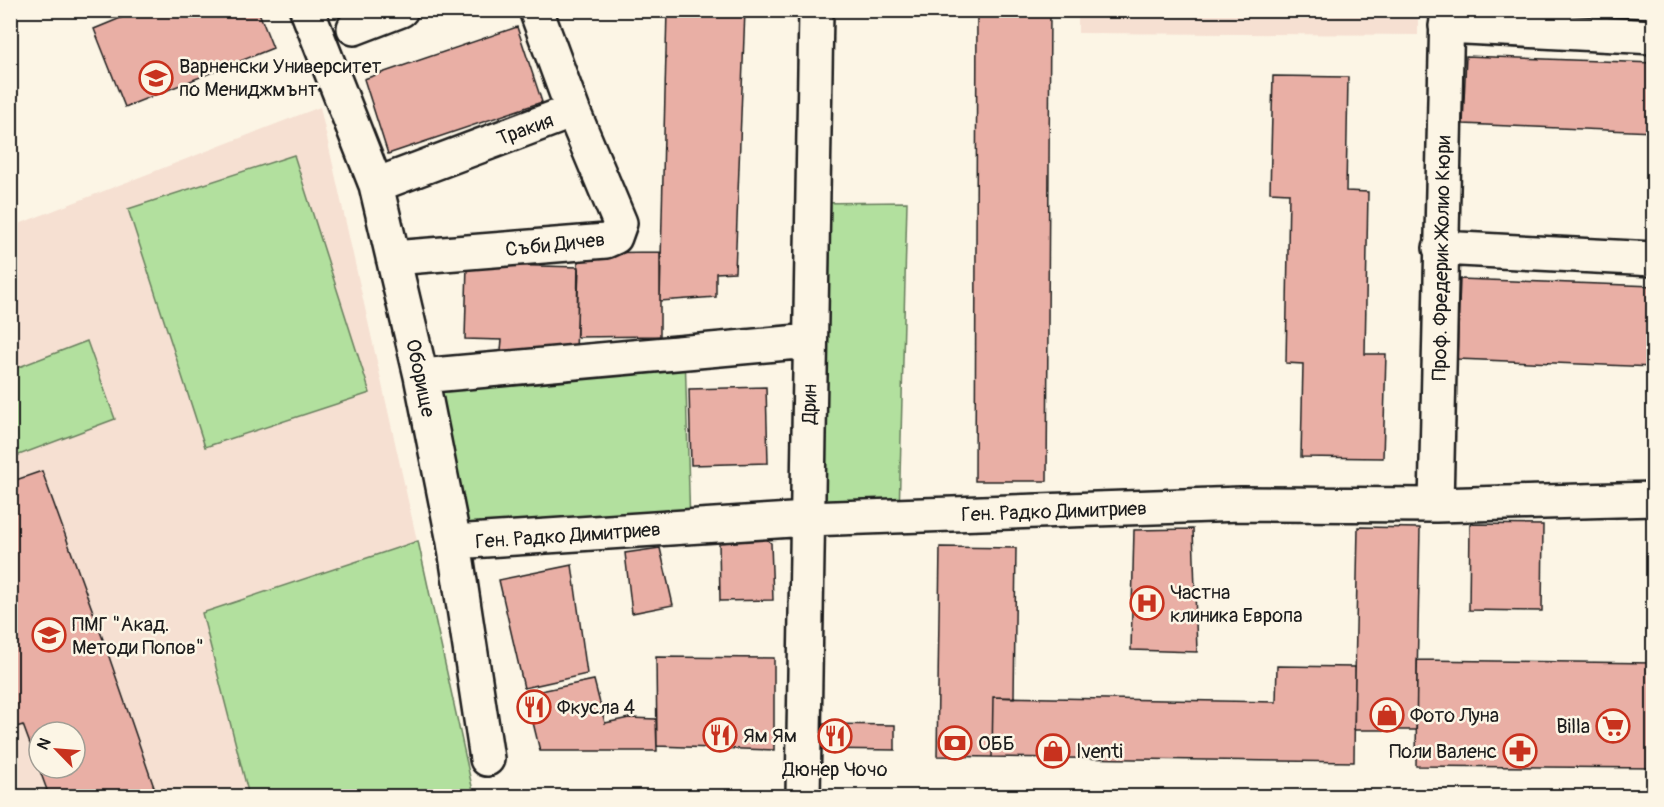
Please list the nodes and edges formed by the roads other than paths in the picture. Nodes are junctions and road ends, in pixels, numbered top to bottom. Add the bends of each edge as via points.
1 (307, 10) edge
2 (401, 10) edge
3 (536, 10) edge
4 (816, 10) edge
5 (1447, 18) edge
6 (354, 28) dead end
7 (1653, 36) edge
8 (573, 111) junction
9 (376, 185) junction
10 (1440, 248) junction
11 (393, 258) junction
12 (1653, 259) edge
13 (810, 341) junction
14 (421, 376) junction
15 (1653, 500) edge
16 (1436, 505) junction
17 (807, 519) junction
18 (454, 542) junction
19 (486, 759) dead end
20 (803, 796) edge

1 - 9 street, Оборище
2 - 6 street
3 - 8 street, Тракия
4 - 13 street, Дрин
5 - 7 street
5 - 10 street, Проф. Фредерик Жолио Кюри
8 - 9 street, Тракия
8 - 11 street, Съби Дичев via 620,223 615,237 606,241
9 - 11 street, Оборище
10 - 12 street
10 - 16 street, Проф. Фредерик Жолио Кюри
11 - 14 street, Оборище
13 - 14 street
13 - 17 street, Дрин
14 - 18 street, Оборище
15 - 16 street, Ген. Радко Димитриев
16 - 17 street, Ген. Радко Димитриев via 1241,504
17 - 18 street, Ген. Радко Димитриев
17 - 20 street, Дрин
18 - 19 street, Оборище

